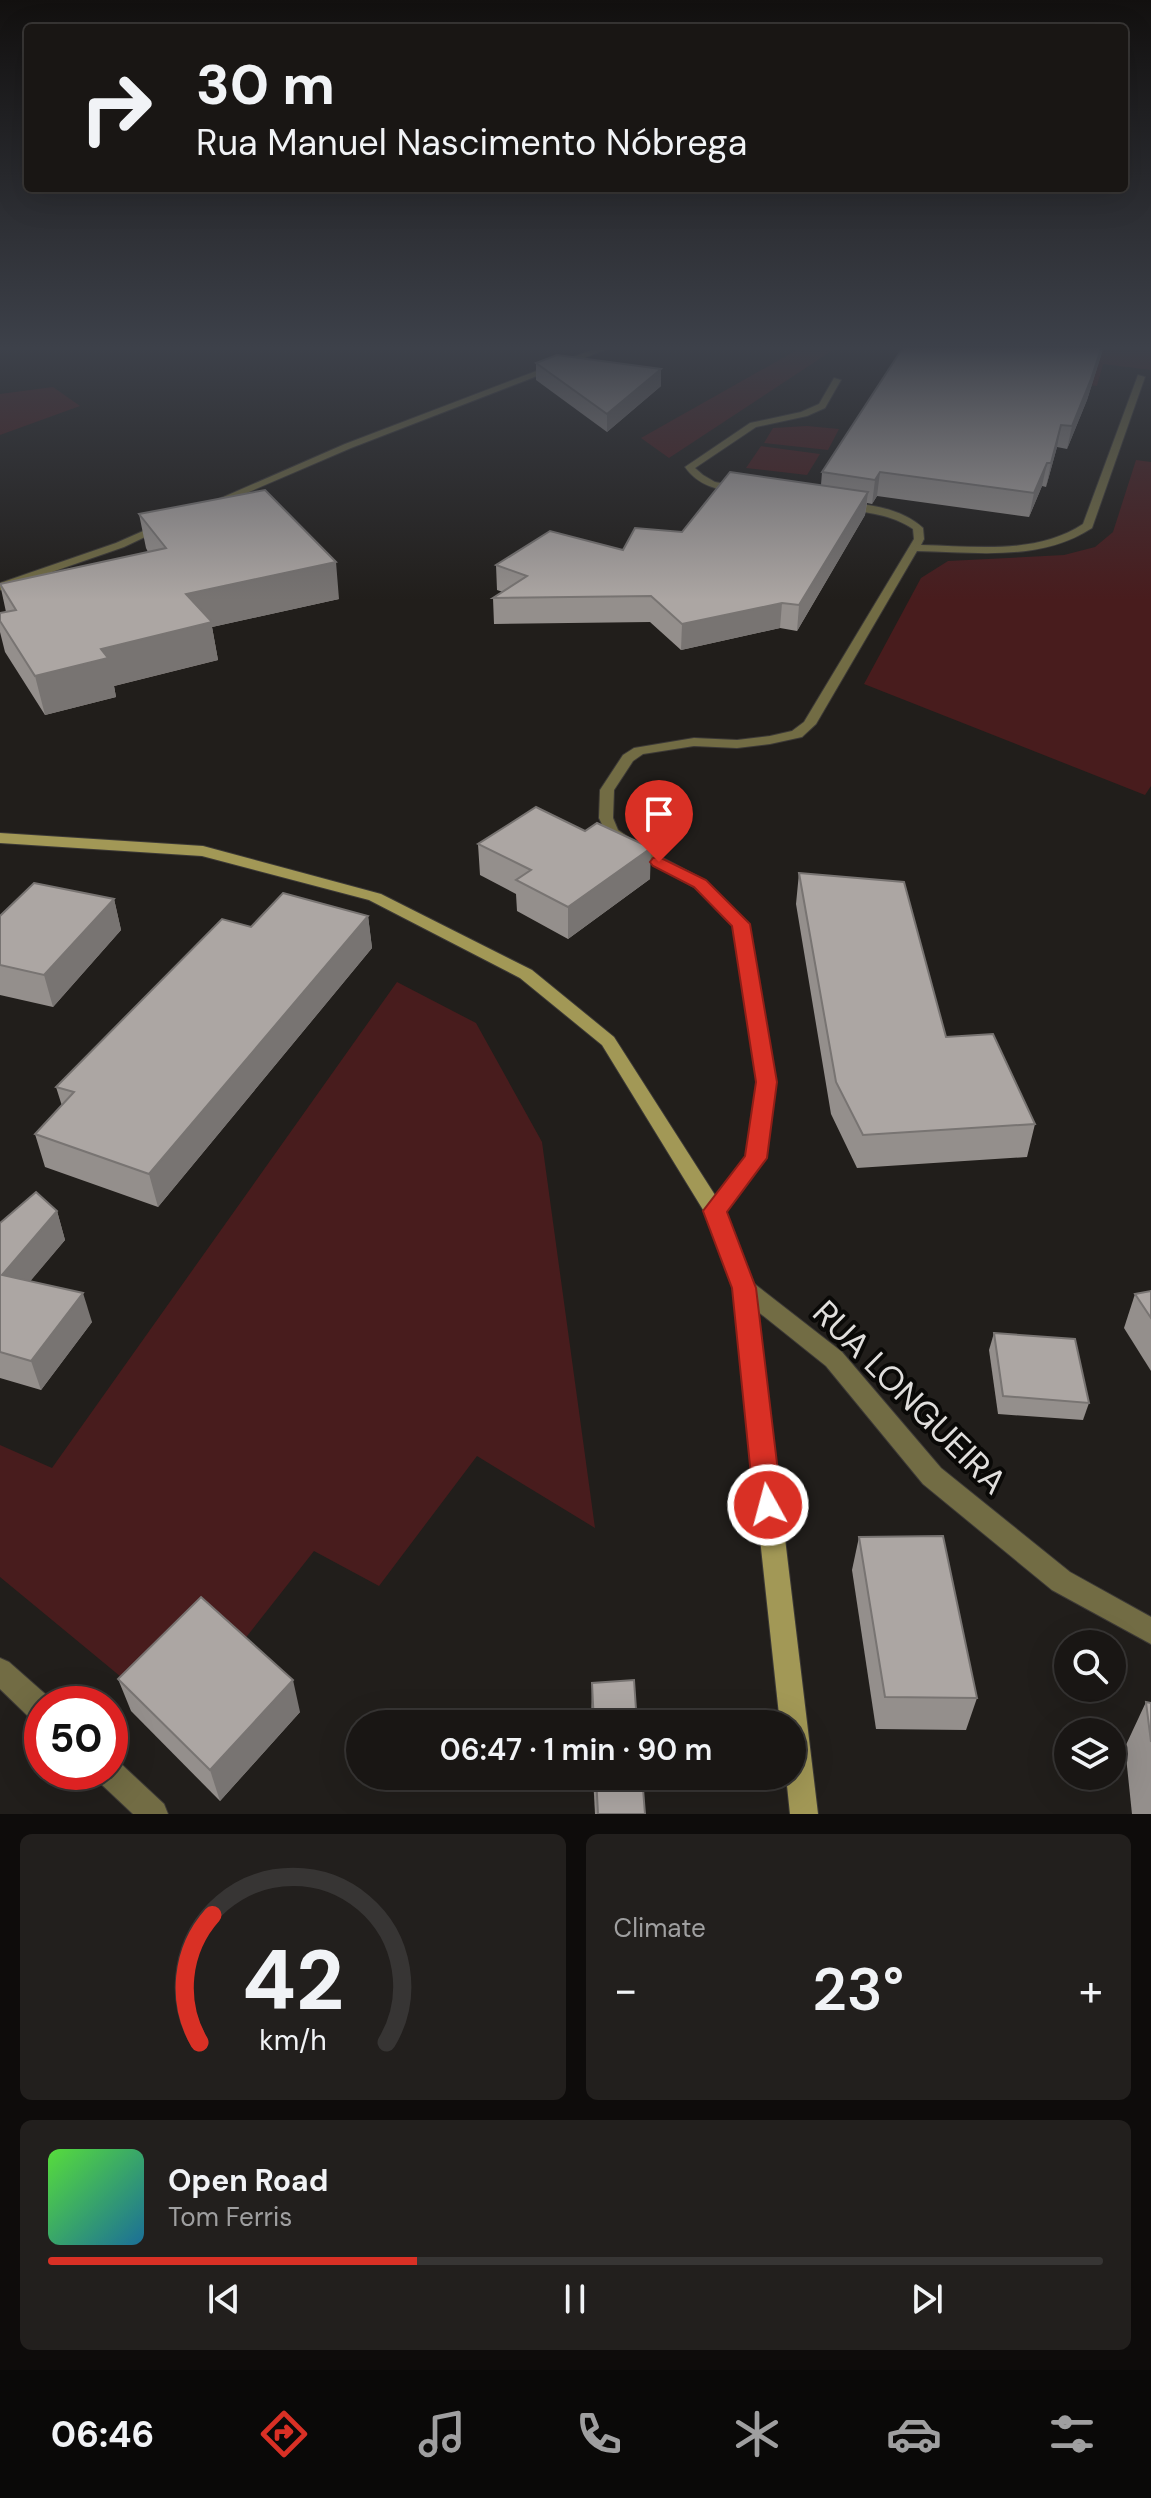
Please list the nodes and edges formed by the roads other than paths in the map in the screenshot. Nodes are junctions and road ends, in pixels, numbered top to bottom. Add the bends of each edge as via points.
1 (388, 431) edge
2 (745, 431) edge
3 (1122, 431) edge
4 (754, 492) edge
5 (827, 503) edge
6 (205, 508) edge
7 (177, 520) edge
8 (917, 548) junction
9 (0, 587) edge
10 (0, 838) edge
11 (715, 1211) junction
12 (744, 1288) junction
13 (1151, 1631) edge
14 (0, 1671) edge
15 (24, 1693) edge
16 (128, 1790) edge
17 (154, 1814) edge
18 (804, 1814) edge

1 - 6 street
2 - 4 street via 690,467 704,481
3 - 8 street via 1088,526 1076,537 1006,548
5 - 8 street via 905,519 918,528
7 - 9 street
8 - 11 street via 809,724 797,734 639,751 628,758 607,790 606,818 612,832 700,884 741,924 767,1082 756,1158
10 - 11 main road via 203,851 375,897 526,974 608,1041
11 - 12 main road
12 - 13 street, RUA LONGUEIRA via 834,1359 932,1476 1061,1581
12 - 18 main road
14 - 15 street
16 - 17 street

